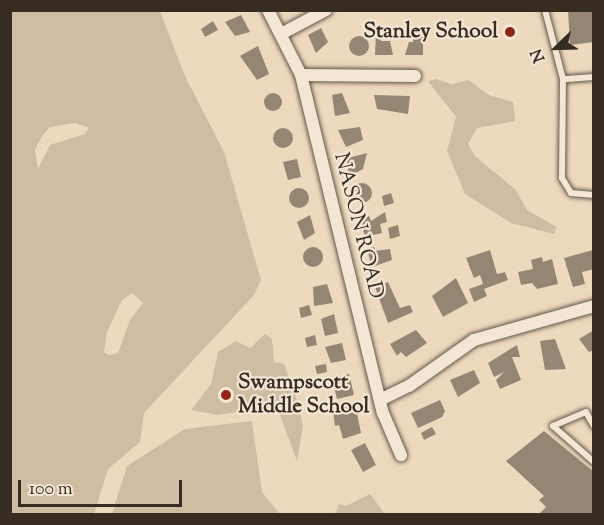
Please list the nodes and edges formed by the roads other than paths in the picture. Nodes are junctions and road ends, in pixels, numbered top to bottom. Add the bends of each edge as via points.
1 (268, 10) edge
2 (326, 10) edge
3 (545, 10) edge
4 (281, 34) junction
5 (301, 75) junction
6 (415, 76) dead end
7 (594, 77) edge
8 (563, 79) junction
9 (594, 195) edge
10 (594, 306) edge
11 (380, 400) junction
12 (594, 426) edge
13 (401, 455) dead end
14 (594, 462) edge

1 - 4 street, NASON ROAD
2 - 4 street
3 - 8 lane
4 - 5 street, NASON ROAD
5 - 6 street
5 - 11 street, NASON ROAD
7 - 8 lane
8 - 9 lane via 562,178 571,193
10 - 11 street via 474,340 409,386
11 - 13 street, NASON ROAD
12 - 14 lane via 586,412 553,426

